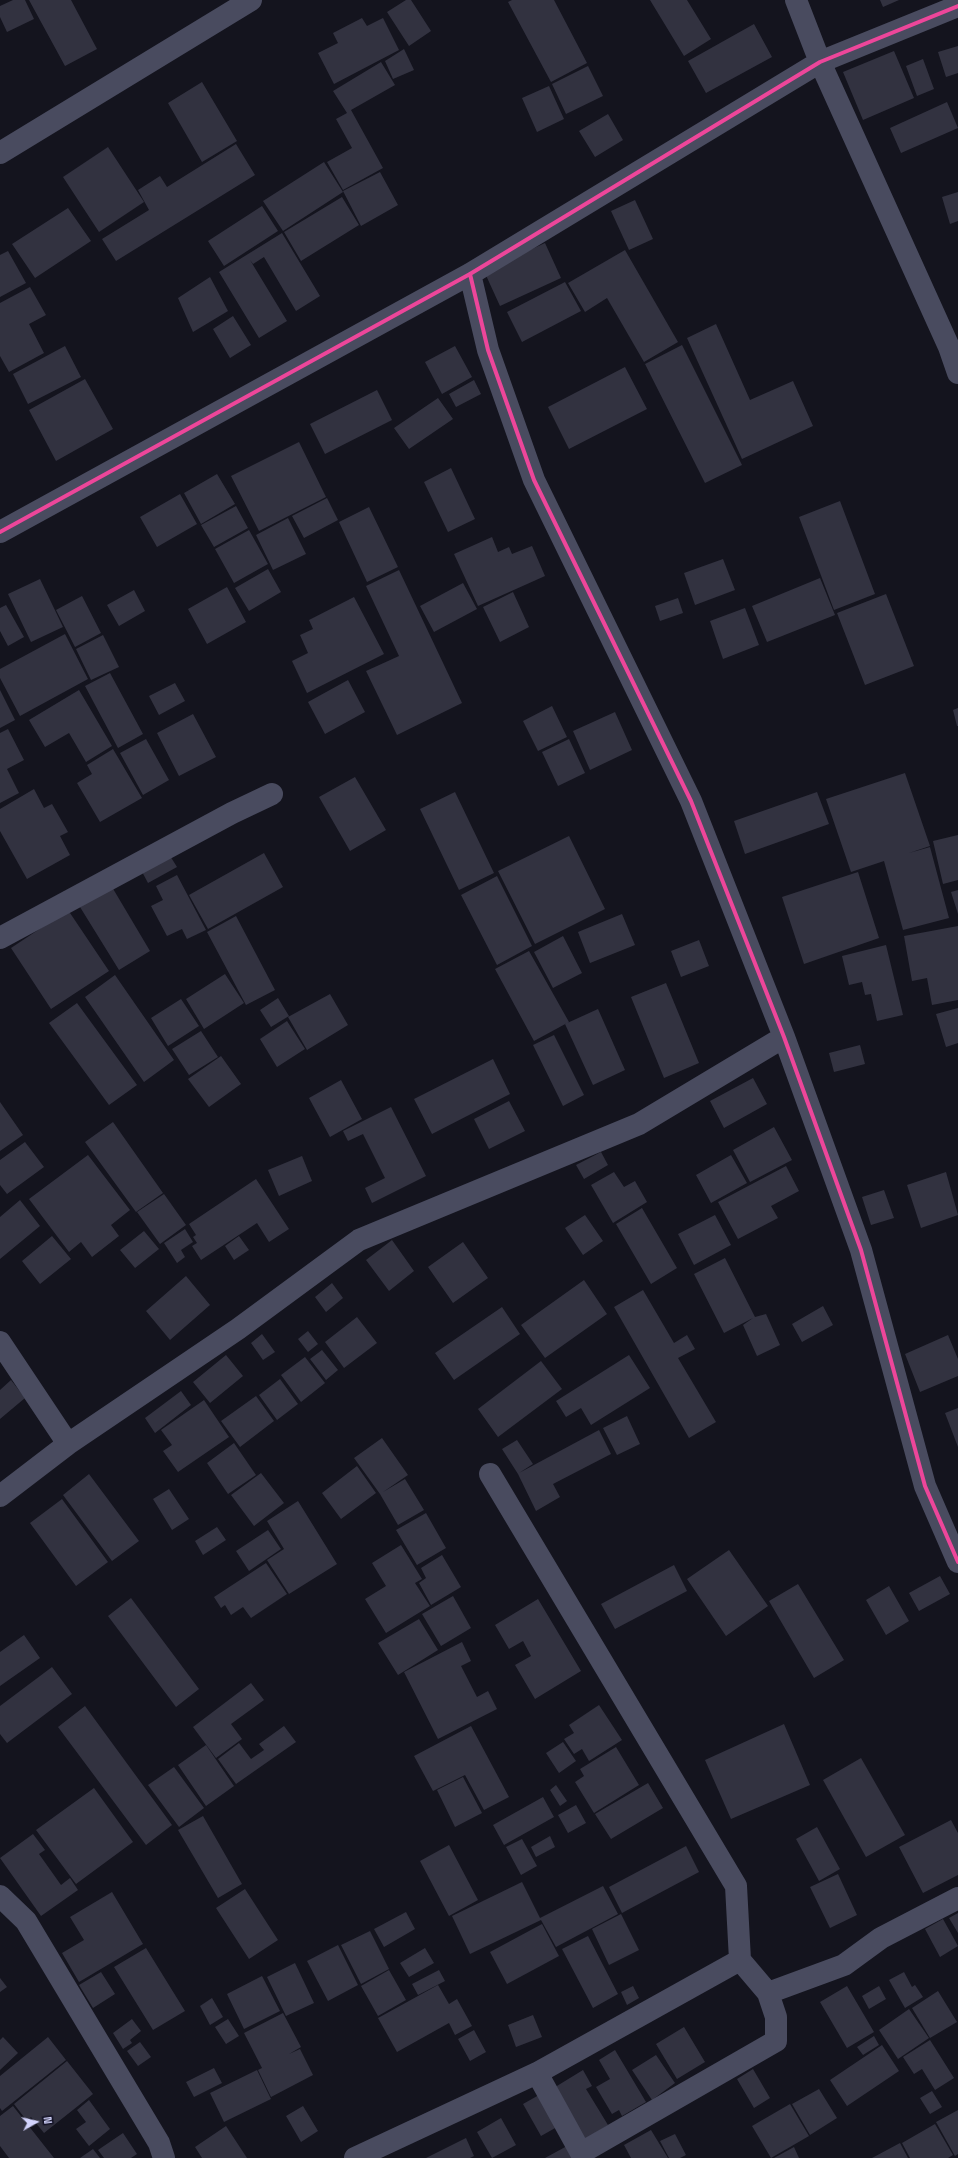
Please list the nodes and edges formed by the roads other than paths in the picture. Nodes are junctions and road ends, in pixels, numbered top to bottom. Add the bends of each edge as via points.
1 (251, 0) edge
2 (796, 0) edge
3 (958, 6) edge
4 (820, 62) junction
5 (0, 152) edge
6 (470, 274) junction
7 (958, 373) edge
8 (0, 532) edge
9 (272, 794) dead end
10 (0, 938) edge
11 (784, 1037) junction
12 (0, 1342) edge
13 (68, 1444) junction
14 (490, 1474) dead end
15 (0, 1496) edge
16 (958, 1562) edge
17 (0, 1896) edge
18 (958, 1898) edge
19 (740, 1960) junction
20 (768, 1994) junction
21 (537, 2073) junction
22 (582, 2156) edge
23 (164, 2158) edge
24 (355, 2158) edge

1 - 5 street
2 - 4 street
3 - 4 street
4 - 6 street
4 - 7 street via 949,347
6 - 8 street
6 - 11 street via 488,350 534,480 691,801
9 - 10 street
11 - 13 street via 639,1124 358,1240 238,1329
11 - 16 street via 861,1250 925,1486
12 - 13 street
13 - 15 street
14 - 19 street via 736,1886
17 - 23 street via 26,1921 159,2143
18 - 20 street via 881,1938 844,1965
19 - 20 street
19 - 21 street
20 - 22 street via 776,2017 776,2041
21 - 22 street
21 - 24 street

